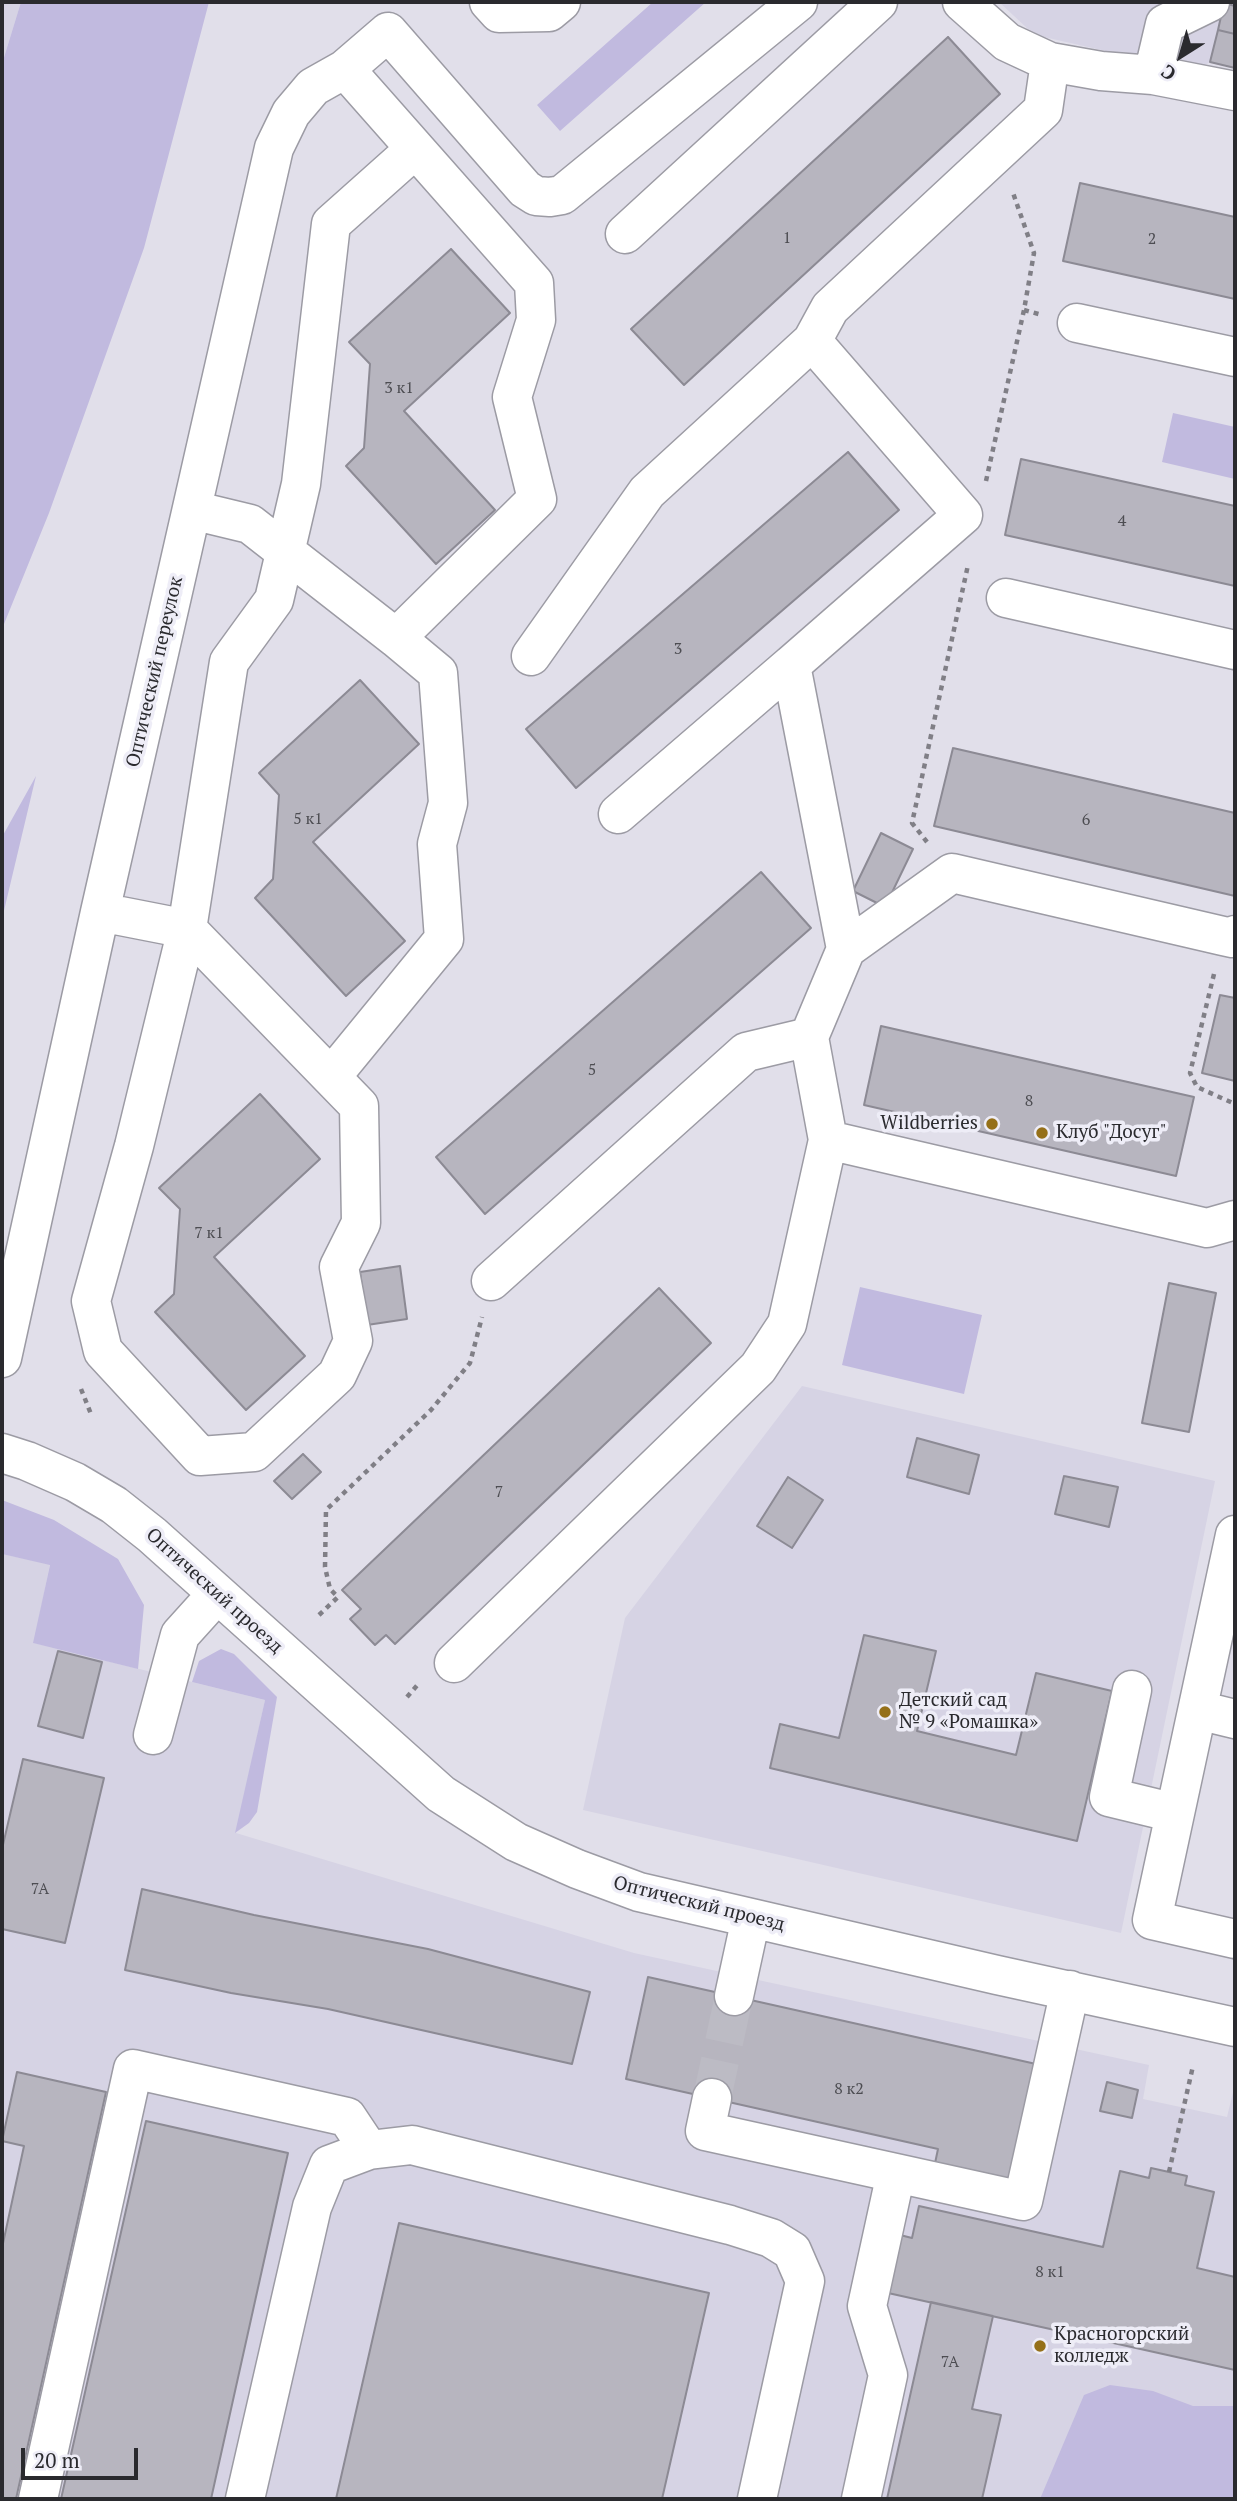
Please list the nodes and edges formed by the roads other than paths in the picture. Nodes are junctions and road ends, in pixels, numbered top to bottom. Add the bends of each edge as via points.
1 (489, 2) edge
2 (561, 2) edge
3 (797, 2) edge
4 (878, 2) edge
5 (962, 2) edge
6 (1210, 2) edge
7 (391, 17) edge
8 (1051, 62) junction
9 (345, 69) junction
10 (1153, 75) junction
11 (1235, 91) edge
12 (414, 150) junction
13 (625, 234) dead end
14 (1077, 323) dead end
15 (812, 341) junction
16 (1235, 357) edge
17 (192, 510) junction
18 (285, 551) junction
19 (1006, 598) dead end
20 (396, 638) junction
21 (1235, 650) edge
22 (531, 656) dead end
23 (791, 665) junction
24 (618, 814) dead end
25 (100, 912) junction
26 (187, 929) junction
27 (1229, 936) edge
28 (846, 949) junction
29 (809, 1037) junction
30 (331, 1077) junction
31 (828, 1140) junction
32 (1235, 1220) edge
33 (491, 1281) road end
34 (2, 1358) edge
35 (2, 1454) edge
36 (1235, 1535) edge
37 (217, 1594) junction
38 (454, 1663) dead end
39 (1132, 1690) dead end
40 (1198, 1710) junction
41 (1235, 1719) edge
42 (153, 1735) dead end
43 (1175, 1813) junction
44 (751, 1918) junction
45 (1235, 1939) edge
46 (1070, 1990) junction
47 (734, 1996) tunnel mouth
48 (1235, 2026) edge
49 (712, 2098) tunnel mouth
50 (369, 2150) junction
51 (896, 2174) junction
52 (37, 2499) edge
53 (245, 2499) edge
54 (757, 2499) edge
55 (861, 2499) edge

1 - 2 street via 499,13 550,12
3 - 7 street via 562,195 550,197 525,189
4 - 13 street
5 - 8 street via 1007,41
6 - 10 street via 1165,24
7 - 9 street, Оптический переулок
8 - 10 street
8 - 15 street via 1043,110 831,308
9 - 12 street
9 - 17 street, Оптический переулок via 313,88 291,113 274,148
10 - 11 street
12 - 18 street via 331,224 300,484
12 - 20 street via 534,283 536,320 512,397 537,499
14 - 16 street
15 - 22 street via 647,492
15 - 23 street via 963,515
17 - 18 street via 250,524
17 - 25 street, Оптический переулок
18 - 20 street
18 - 26 street via 274,600 229,662
19 - 21 street
20 - 30 street via 438,673 448,803 437,844 443,939
23 - 24 street
23 - 28 street
25 - 26 street
25 - 34 street, Оптический переулок
26 - 30 street
26 - 30 street via 91,1301 103,1350 200,1456 254,1452 337,1375 354,1341 340,1267 361,1223 359,1106
27 - 28 street via 952,873
28 - 29 street
29 - 31 street
29 - 33 street via 746,1052
31 - 32 street via 1207,1228
31 - 38 street via 788,1324 758,1368
35 - 37 street, Оптический проезд via 75,1482 114,1505
36 - 40 street
37 - 42 street via 180,1635
37 - 44 street, Оптический проезд via 441,1794 516,1842 639,1892
39 - 43 street via 1109,1797
40 - 41 street
40 - 43 street
43 - 45 street via 1152,1920
44 - 46 street, Оптический проезд
44 - 47 street
46 - 48 street, Оптический проезд
46 - 51 street via 1023,2202
49 - 51 street via 705,2130
50 - 52 street via 347,2118 133,2069
50 - 53 street via 329,2165 312,2207
50 - 54 street via 412,2145 730,2225 771,2238 792,2251 805,2281
51 - 55 street via 867,2306 888,2375

